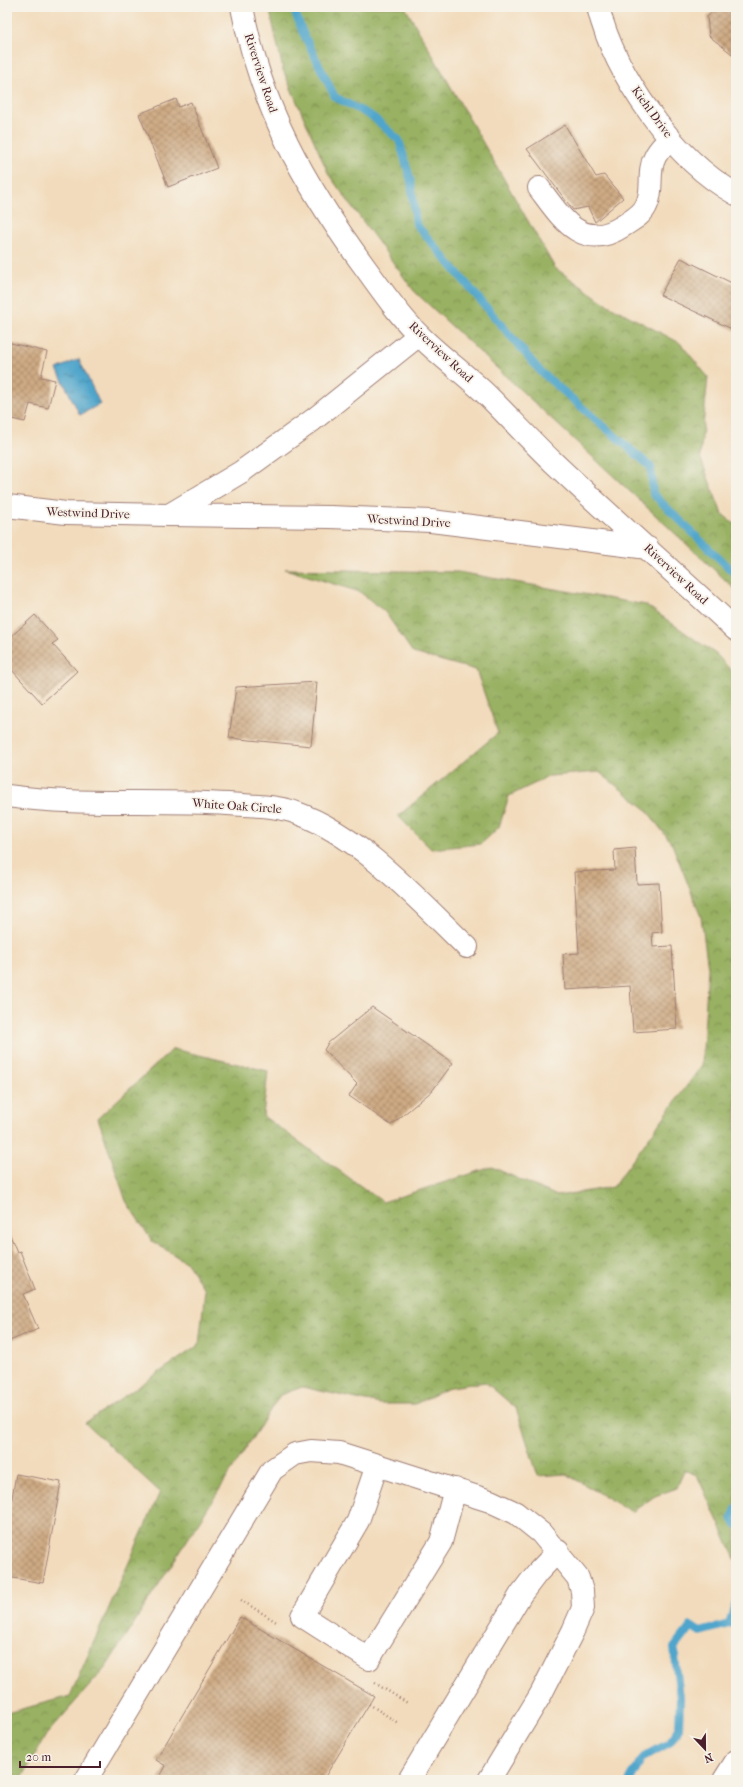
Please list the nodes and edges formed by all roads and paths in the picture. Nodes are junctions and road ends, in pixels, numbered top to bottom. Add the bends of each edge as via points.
1 (242, 7) edge
2 (598, 7) edge
3 (670, 138) junction
4 (539, 188) dead end
5 (736, 194) edge
6 (419, 335) junction
7 (7, 506) edge
8 (169, 515) junction
9 (648, 548) junction
10 (736, 630) edge
11 (7, 796) edge
12 (467, 947) dead end
13 (377, 1465) junction
14 (455, 1490) junction
15 (558, 1552) junction
16 (369, 1704) dead end
17 (398, 1722) dead end
18 (736, 1761) edge
19 (86, 1780) edge
20 (409, 1780) edge
21 (489, 1780) edge
22 (724, 1780) edge

1 - 6 street, Riverview Road via 246,31 263,88 292,153 335,226
2 - 3 street, Kiehl Drive via 624,73
3 - 4 street via 654,157 647,205 639,216 615,232 596,237 583,234 563,220
3 - 5 street, Kiehl Drive via 706,172
6 - 8 street via 313,420 241,472
6 - 9 street, Riverview Road via 488,396 552,461
7 - 8 street, Westwind Drive via 66,513
8 - 9 street, Westwind Drive via 431,521
9 - 10 street, Riverview Road
11 - 12 street, White Oak Circle via 89,803 201,803 280,808 298,813 336,832 363,851
13 - 14 street
13 - 14 street via 358,1521 302,1616 369,1659 441,1542
13 - 19 street via 339,1453 311,1450 295,1454 272,1470
14 - 15 street via 490,1501 516,1513 541,1533
15 - 20 street via 521,1594
15 - 21 street via 578,1578 583,1608 541,1694
16 - 17 path
18 - 22 street

